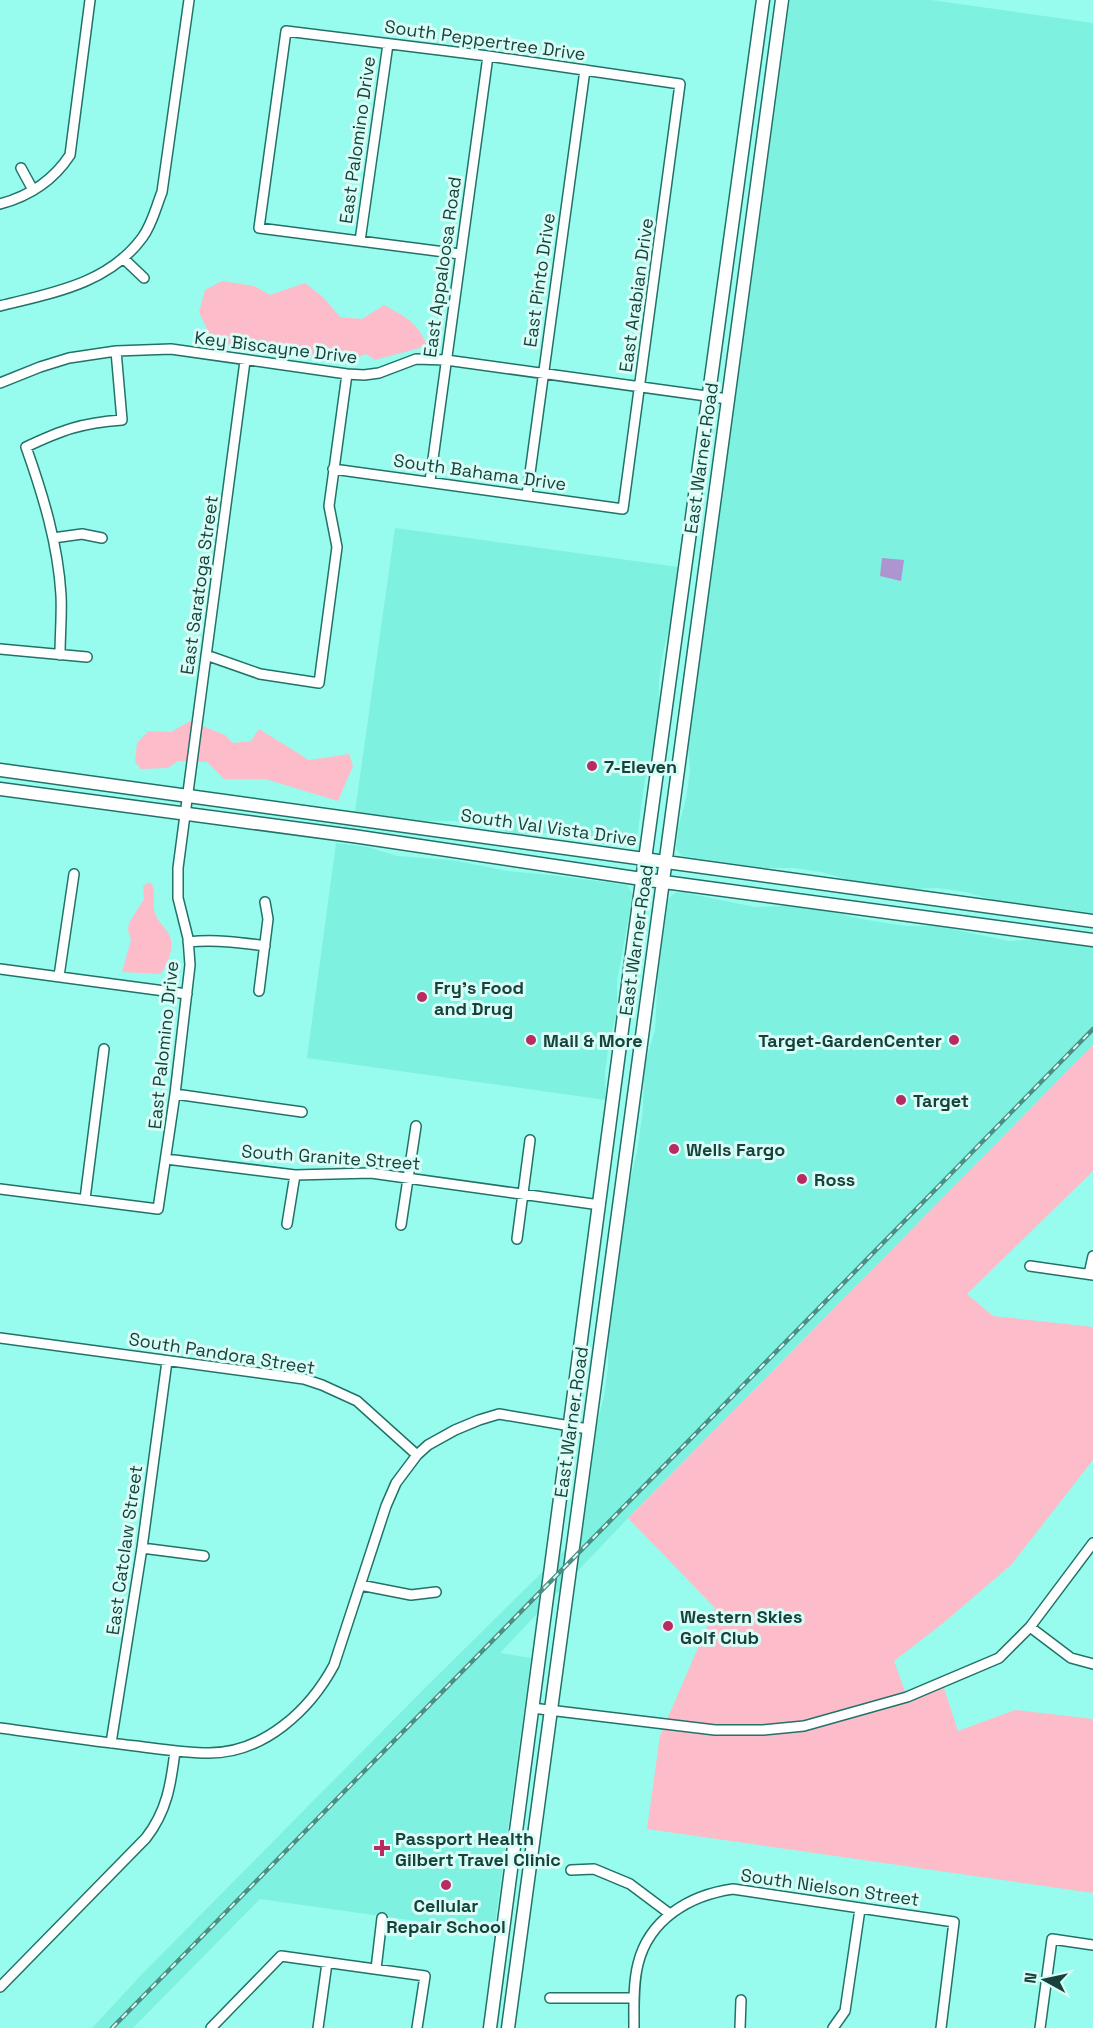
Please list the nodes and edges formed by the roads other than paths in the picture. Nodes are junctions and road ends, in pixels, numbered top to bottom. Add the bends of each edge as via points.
1 (90, 0) edge
2 (189, 0) edge
3 (764, 0) edge
4 (782, 0) edge
5 (387, 44) junction
6 (488, 56) junction
7 (585, 70) junction
8 (680, 84) joint
9 (21, 168) dead end
10 (33, 190) junction
11 (0, 204) edge
12 (360, 241) junction
13 (460, 254) junction
14 (123, 258) junction
15 (144, 278) dead end
16 (0, 306) edge
17 (116, 351) junction
18 (446, 360) junction
19 (245, 361) junction
20 (347, 374) junction
21 (543, 374) junction
22 (0, 383) edge
23 (640, 387) junction
24 (709, 396) junction
25 (728, 399) junction
26 (333, 469) junction
27 (430, 481) junction
28 (527, 495) junction
29 (623, 509) joint
30 (53, 538) junction
31 (102, 538) dead end
32 (684, 585) junction
33 (701, 588) junction
34 (0, 649) edge
35 (60, 655) junction
36 (206, 655) junction
37 (87, 657) dead end
38 (669, 693) junction
39 (687, 696) junction
40 (0, 770) edge
41 (0, 789) edge
42 (187, 795) junction
43 (184, 814) junction
44 (440, 831) junction
45 (437, 849) junction
46 (645, 859) junction
47 (666, 861) junction
48 (74, 874) dead end
49 (642, 879) junction
50 (663, 882) junction
51 (924, 898) junction
52 (265, 902) dead end
53 (921, 916) junction
54 (1093, 921) edge
55 (1093, 940) edge
56 (188, 942) junction
57 (265, 946) junction
58 (0, 972) edge
59 (59, 976) junction
60 (259, 991) dead end
61 (187, 994) junction
62 (104, 1049) dead end
63 (615, 1089) junction
64 (633, 1091) junction
65 (175, 1094) junction
66 (302, 1112) dead end
67 (416, 1126) dead end
68 (530, 1140) dead end
69 (166, 1159) junction
70 (295, 1175) junction
71 (409, 1178) junction
72 (0, 1189) edge
73 (522, 1194) junction
74 (85, 1199) junction
75 (600, 1205) junction
76 (287, 1224) dead end
77 (401, 1225) dead end
78 (517, 1239) dead end
79 (1093, 1256) edge
80 (1030, 1266) dead end
81 (1091, 1275) edge
82 (608, 1276) junction
83 (0, 1338) edge
84 (581, 1345) junction
85 (599, 1348) junction
86 (167, 1361) junction
87 (570, 1426) junction
88 (588, 1429) junction
89 (417, 1455) junction
90 (1093, 1543) edge
91 (142, 1548) junction
92 (204, 1557) dead end
93 (360, 1585) junction
94 (436, 1592) dead end
95 (1030, 1627) junction
96 (1093, 1664) edge
97 (532, 1708) junction
98 (550, 1710) junction
99 (0, 1728) edge
100 (111, 1743) junction
101 (175, 1751) junction
102 (571, 1870) dead end
103 (860, 1909) junction
104 (670, 1914) junction
105 (382, 1918) dead end
106 (1093, 1945) edge
107 (327, 1963) junction
108 (376, 1969) junction
109 (0, 1987) edge
110 (550, 1998) dead end
111 (634, 1998) junction
112 (741, 2000) dead end
113 (211, 2028) edge
114 (318, 2028) edge
115 (417, 2028) edge
116 (490, 2028) edge
117 (508, 2028) edge
118 (634, 2028) edge
119 (740, 2028) edge
120 (833, 2028) edge
121 (941, 2028) edge
122 (1040, 2028) edge

1 - 10 street via 70,155 59,172
2 - 14 street via 162,192 142,238
3 - 24 main road, East Warner Road
4 - 25 main road, East Warner Road
5 - 6 street, South Peppertree Drive
5 - 12 street, East Palomino Drive
5 - 12 street, South Peppertree Drive via 286,31 259,228
6 - 7 street, South Peppertree Drive
6 - 13 street, East Appaloosa Road
7 - 8 street, South Peppertree Drive
7 - 21 street, East Pinto Drive
8 - 23 street, East Arabian Drive
9 - 10 street
10 - 11 street
12 - 13 street
13 - 18 street, East Appaloosa Road
14 - 15 street
14 - 16 street via 112,269 82,284
17 - 19 street, Key Biscayne Drive via 171,349
17 - 22 street, Key Biscayne Drive via 69,358
17 - 30 street via 122,420 92,422 26,447
18 - 20 street, Key Biscayne Drive via 416,359 379,373
18 - 21 street, Key Biscayne Drive
18 - 27 street, East Appaloosa Road
19 - 20 street, Key Biscayne Drive
19 - 36 street, East Saratoga Street
20 - 26 street
21 - 23 street, Key Biscayne Drive
21 - 28 street, East Pinto Drive
23 - 24 street, Key Biscayne Drive
23 - 29 street, East Arabian Drive
24 - 25 street, Key Biscayne Drive
24 - 32 main road, East Warner Road
25 - 33 main road, East Warner Road
26 - 27 street, South Bahama Drive
26 - 36 street via 329,506 337,547 319,683 260,674
27 - 28 street, South Bahama Drive
28 - 29 street, South Bahama Drive
30 - 31 street via 82,534
30 - 35 street via 61,594
32 - 33 main road
32 - 38 main road, East Warner Road
33 - 39 main road, East Warner Road
34 - 35 street
35 - 37 street
36 - 42 street, East Saratoga Street
38 - 39 main road
38 - 46 main road, East Warner Road
39 - 47 main road, East Warner Road
40 - 42 main road, South Val Vista Drive
41 - 43 main road, South Val Vista Drive
42 - 43 street, East Saratoga Street
42 - 44 main road, South Val Vista Drive
43 - 45 main road, South Val Vista Drive
43 - 56 street, East Palomino Drive via 178,888
44 - 45 main road
44 - 46 main road, South Val Vista Drive
45 - 49 main road, South Val Vista Drive
46 - 47 main road, South Val Vista Drive
46 - 49 main road, East Warner Road
47 - 50 main road, East Warner Road
47 - 51 main road, South Val Vista Drive
48 - 59 street
49 - 50 main road, South Val Vista Drive
49 - 63 main road, East Warner Road
50 - 53 main road, South Val Vista Drive
50 - 64 main road, East Warner Road
51 - 53 main road
51 - 54 main road, South Val Vista Drive
52 - 57 street
53 - 55 main road, South Val Vista Drive
56 - 57 street
56 - 61 street, East Palomino Drive
57 - 60 street
58 - 59 street
59 - 61 street
61 - 65 street, East Palomino Drive
62 - 74 street
63 - 64 main road
63 - 75 main road, East Warner Road
64 - 82 main road, East Warner Road
65 - 66 street
65 - 69 street, East Palomino Drive
67 - 71 street
68 - 73 street
69 - 70 street, South Granite Street
69 - 74 street, East Palomino Drive via 158,1209
70 - 71 street, South Granite Street via 359,1172
70 - 76 street
71 - 73 street, South Granite Street
71 - 77 street
72 - 74 street
73 - 75 street, South Granite Street
73 - 78 street
75 - 82 main road via 609,1214
75 - 84 main road, East Warner Road
79 - 81 street
80 - 81 street
82 - 85 main road, East Warner Road
83 - 86 street, South Pandora Street
84 - 85 main road
84 - 87 main road, East Warner Road
85 - 88 main road, East Warner Road
86 - 89 street, South Pandora Street via 304,1379 322,1385 357,1401
86 - 91 street, East Catclaw Street
87 - 88 street
87 - 89 street via 499,1414 454,1430
87 - 97 main road, East Warner Road
88 - 98 main road, East Warner Road
89 - 93 street via 388,1500
90 - 95 street
91 - 92 street
91 - 100 street, East Catclaw Street
93 - 94 street via 411,1595
93 - 101 street via 334,1665 315,1696 292,1719 268,1736 233,1750
95 - 96 street via 1071,1658
95 - 98 street via 999,1658 907,1697 804,1726 715,1730
97 - 98 street
97 - 116 main road, East Warner Road
98 - 117 main road, East Warner Road
99 - 100 street
100 - 101 street
101 - 109 street via 171,1782 158,1822
102 - 104 street via 594,1869 630,1884
103 - 104 street, South Nielson Street via 733,1889 700,1897
103 - 120 street via 845,2011
103 - 121 street, South Nielson Street via 954,1922
104 - 111 street, South Nielson Street via 654,1929 645,1946 638,1964
105 - 108 street
106 - 122 street via 1052,1940
107 - 108 street
107 - 113 street via 281,1956
107 - 114 street
108 - 115 street via 425,1976
110 - 111 street
111 - 118 street, South Nielson Street
112 - 119 street

